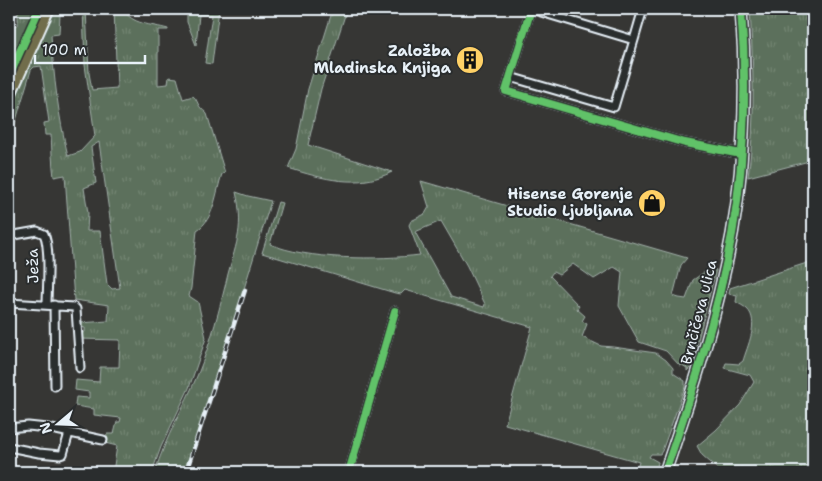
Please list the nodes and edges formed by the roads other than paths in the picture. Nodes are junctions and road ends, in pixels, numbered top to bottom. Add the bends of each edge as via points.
1 (48, 9) edge
2 (531, 9) edge
3 (643, 9) edge
4 (742, 9) edge
5 (634, 40) junction
6 (510, 77) junction
7 (9, 96) edge
8 (741, 154) junction
9 (9, 236) edge
10 (9, 305) edge
11 (50, 305) junction
12 (396, 312) dead end
13 (80, 368) dead end
14 (55, 386) dead end
15 (9, 428) edge
16 (69, 433) junction
17 (103, 440) dead end
18 (9, 447) edge
19 (349, 472) edge
20 (665, 472) edge

1 - 7 main road
2 - 5 street
2 - 6 street
3 - 5 street
4 - 8 street, Brnčičeva ulica via 745,68
5 - 6 street via 614,107
6 - 8 street via 506,91 686,143
8 - 20 street, Brnčičeva ulica via 726,267 705,349
9 - 11 street, Ježa via 37,231 44,234
10 - 11 street, Ježa
11 - 13 street, Ježa via 70,306 76,310
11 - 14 street
12 - 19 street
15 - 16 street via 38,426
16 - 17 street
16 - 18 street via 66,447 60,455

